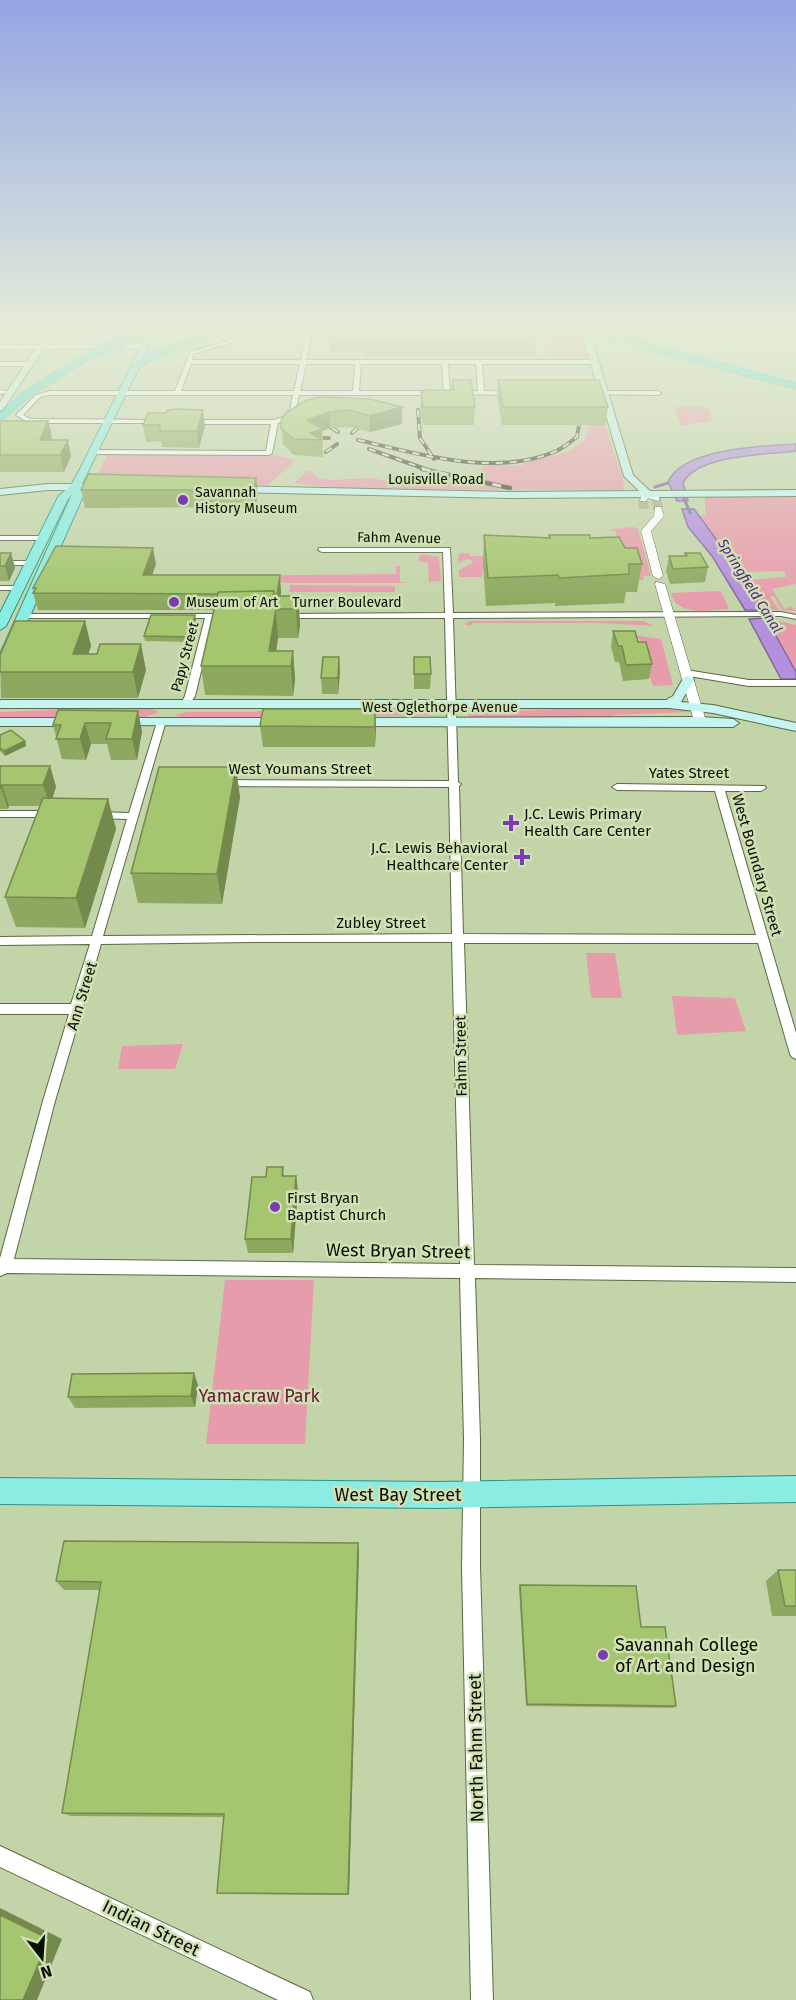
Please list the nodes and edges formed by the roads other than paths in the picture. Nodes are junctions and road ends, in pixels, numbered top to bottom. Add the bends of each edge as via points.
1 (20, 417) edge
2 (111, 417) edge
3 (291, 417) edge
4 (611, 417) edge
5 (109, 421) junction
6 (173, 422) edge
7 (184, 422) edge
8 (275, 422) junction
9 (93, 452) junction
10 (0, 481) edge
11 (76, 486) junction
12 (112, 488) edge
13 (225, 489) edge
14 (0, 492) edge
15 (796, 493) edge
16 (644, 496) junction
17 (645, 514) tunnel mouth
18 (649, 525) junction
19 (0, 538) edge
20 (41, 542) junction
21 (59, 549) junction
22 (322, 550) dead end
23 (0, 563) edge
24 (31, 563) junction
25 (0, 588) edge
26 (20, 588) junction
27 (765, 615) junction
28 (23, 616) junction
29 (210, 616) junction
30 (234, 616) edge
31 (269, 616) edge
32 (449, 616) junction
33 (671, 616) junction
34 (796, 617) edge
35 (2, 619) edge
36 (796, 623) edge
37 (0, 668) edge
38 (687, 676) junction
39 (796, 683) edge
40 (0, 704) edge
41 (669, 704) junction
42 (185, 705) junction
43 (452, 705) junction
44 (698, 714) junction
45 (0, 722) edge
46 (161, 722) junction
47 (299, 722) edge
48 (345, 722) edge
49 (453, 722) junction
50 (793, 730) edge
51 (212, 783) edge
52 (456, 784) junction
53 (617, 787) dead end
54 (719, 788) junction
55 (761, 788) dead end
56 (0, 814) edge
57 (62, 815) edge
58 (82, 815) edge
59 (134, 816) junction
60 (458, 938) junction
61 (762, 939) junction
62 (98, 940) junction
63 (0, 941) edge
64 (0, 1009) edge
65 (78, 1009) junction
66 (796, 1054) edge
67 (2, 1267) edge
68 (466, 1272) junction
69 (796, 1275) edge
70 (793, 1490) edge
71 (0, 1491) edge
72 (473, 1495) junction
73 (0, 1856) edge
74 (302, 2000) edge
75 (482, 2000) edge

1 - 5 street via 29,421
2 - 5 main road
3 - 8 street
4 - 16 main road via 629,476
5 - 6 street
5 - 9 main road
7 - 8 street
8 - 9 street via 269,453
9 - 11 main road
10 - 11 main road via 48,478
11 - 12 main road
11 - 14 main road
11 - 20 main road via 63,497
11 - 21 main road via 78,496
13 - 16 main road, Louisville Road
15 - 16 main road, Louisville Road
16 - 18 street via 657,504 659,516
17 - 18 street
18 - 33 street via 647,537
19 - 20 street
20 - 21 street
20 - 24 main road
21 - 28 main road
22 - 32 street, Fahm Avenue via 447,550
23 - 24 street
24 - 26 main road
25 - 26 street
26 - 35 main road
27 - 33 street, Turner Boulevard
27 - 34 street
27 - 36 street
28 - 29 street
28 - 37 main road
29 - 30 street
29 - 42 street, Papy Street
31 - 32 street, Turner Boulevard
32 - 33 street, Turner Boulevard
32 - 43 street, Fahm Street
33 - 38 street
38 - 39 street
38 - 41 main road via 678,698
38 - 44 street
40 - 42 main road, West Oglethorpe Avenue
41 - 43 main road, West Oglethorpe Avenue
41 - 44 main road, West Oglethorpe Avenue
42 - 43 main road, West Oglethorpe Avenue
42 - 46 main road
43 - 49 street, Fahm Street
44 - 49 main road, West Oglethorpe Avenue
44 - 50 main road
45 - 46 main road
46 - 47 main road
46 - 59 street, Ann Street via 150,783
48 - 49 main road, West Oglethorpe Avenue
49 - 52 street, Fahm Street
51 - 52 street, West Youmans Street
52 - 60 street, Fahm Street
53 - 54 street, Yates Street
54 - 55 street, Yates Street
54 - 61 street, West Boundary Street
56 - 57 street
58 - 59 street
59 - 62 street, Ann Street
60 - 61 street, Zubley Street
60 - 62 street, Zubley Street
60 - 68 street, Fahm Street
61 - 66 street, West Boundary Street
62 - 63 street, Zubley Street
62 - 65 street, Ann Street
64 - 65 street
65 - 67 street, Ann Street
67 - 68 street, West Bryan Street
68 - 69 street, West Bryan Street
68 - 72 street, Fahm Street
70 - 72 main road, West Bay Street
71 - 72 main road, West Bay Street
72 - 75 street, North Fahm Street via 471,1566
73 - 74 street, Indian Street

